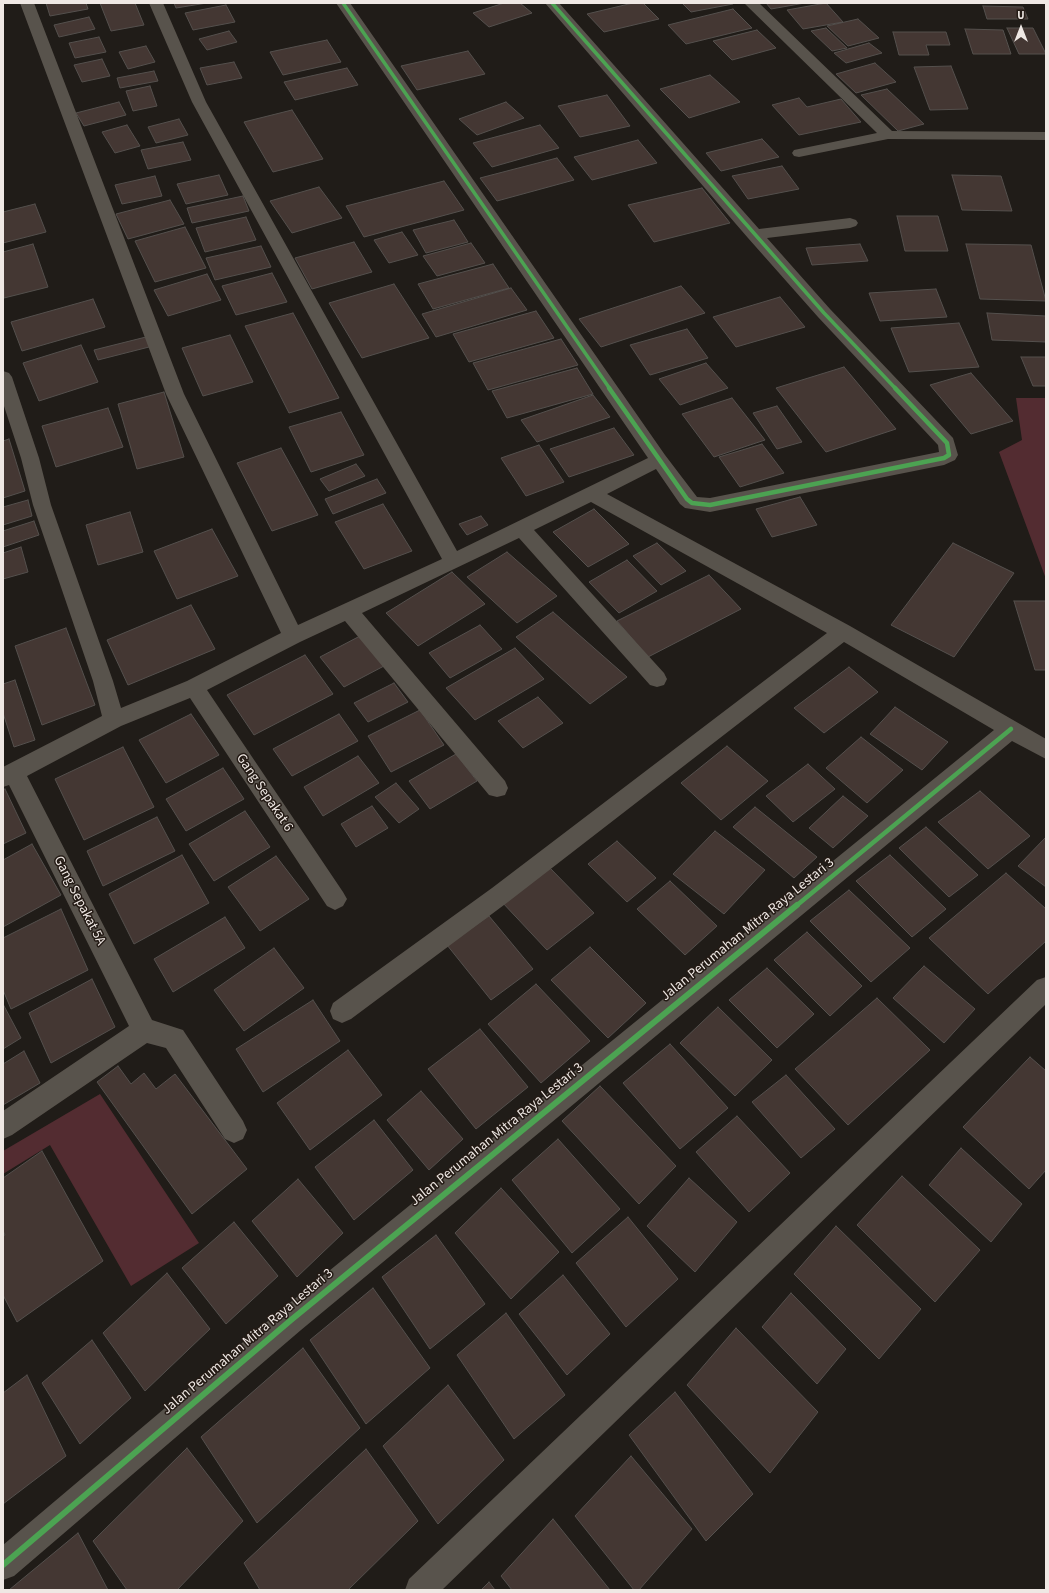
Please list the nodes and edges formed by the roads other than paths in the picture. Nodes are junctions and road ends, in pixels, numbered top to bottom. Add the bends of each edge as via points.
1 (27, 3) edge
2 (156, 3) edge
3 (343, 3) edge
4 (552, 3) edge
5 (751, 3) edge
6 (888, 135) junction
7 (1046, 136) edge
8 (799, 153) dead end
9 (850, 223) dead end
10 (754, 235) junction
11 (3, 377) edge
12 (659, 460) junction
13 (592, 493) junction
14 (522, 529) junction
15 (453, 562) junction
16 (348, 612) junction
17 (843, 632) junction
18 (293, 636) junction
19 (657, 679) dead end
20 (194, 687) junction
21 (114, 720) junction
22 (1011, 729) junction
23 (1046, 750) edge
24 (9, 775) edge
25 (497, 788) dead end
26 (335, 899) dead end
27 (1046, 988) edge
28 (342, 1011) dead end
29 (144, 1030) junction
30 (3, 1126) edge
31 (234, 1130) dead end
32 (3, 1565) edge
33 (420, 1590) edge

1 - 18 street via 176,394
2 - 15 street via 199,102
3 - 12 street
4 - 10 street
5 - 6 street
6 - 7 street
6 - 8 street
9 - 10 street
10 - 12 street via 947,443 949,455 710,505 692,503 687,499
11 - 21 street via 30,458 42,505
12 - 13 street
13 - 14 street
13 - 17 street
14 - 15 street
14 - 19 street
15 - 16 street
16 - 18 street
16 - 25 street
17 - 22 street
17 - 28 street via 506,890
18 - 20 street
20 - 21 street
20 - 26 street, Gang Sepakat 6
21 - 24 street
22 - 23 street
22 - 32 street, Jalan Perumahan Mitra Raya Lestari 3 via 297,1315
24 - 29 street, Gang Sepakat 5A
27 - 33 street
29 - 30 street
29 - 31 street via 174,1038

